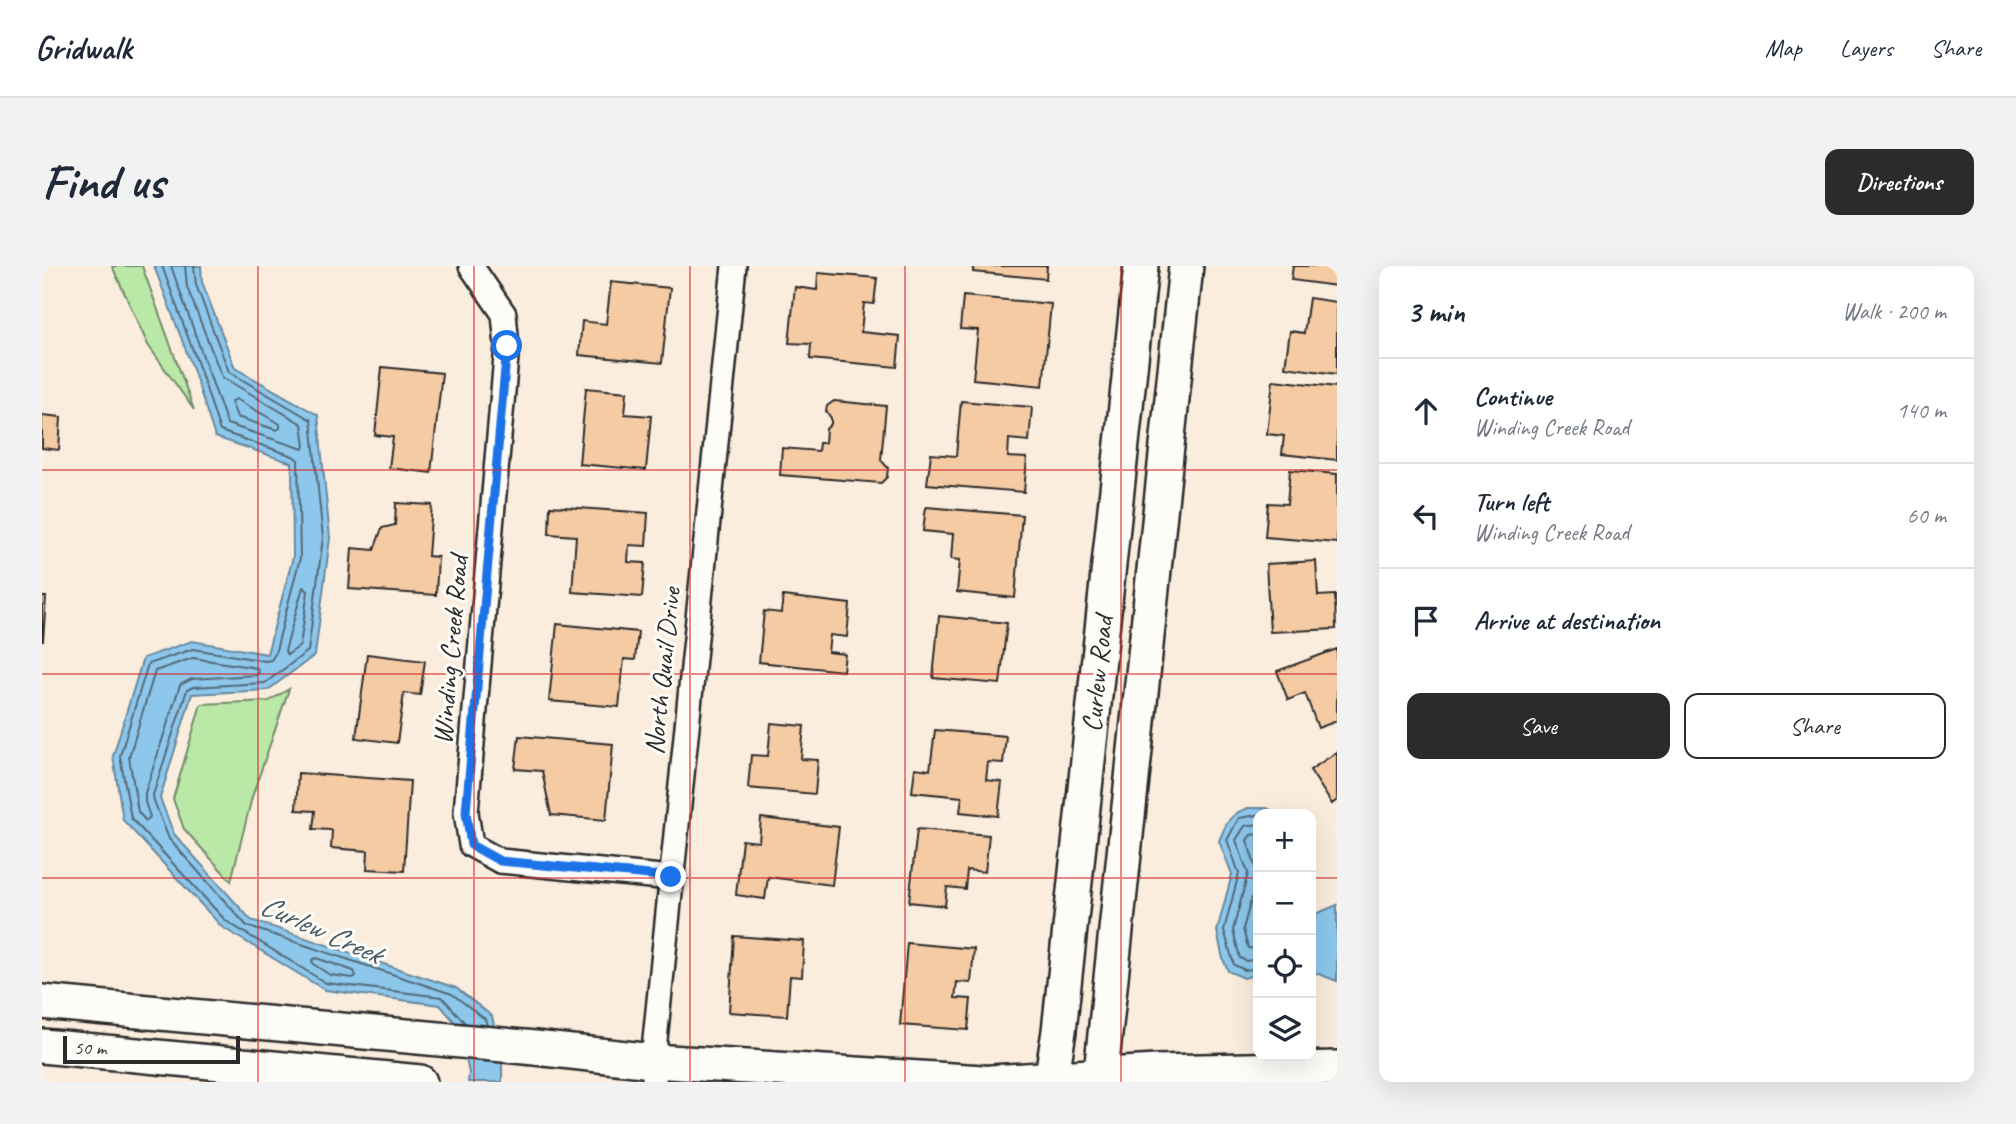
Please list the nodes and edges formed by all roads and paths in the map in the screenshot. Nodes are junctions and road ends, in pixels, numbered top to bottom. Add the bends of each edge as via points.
1 (471, 266) edge
2 (734, 266) edge
3 (1141, 266) edge
4 (1186, 266) edge
5 (671, 877) junction
6 (42, 1002) edge
7 (42, 1046) edge
8 (1337, 1068) edge
9 (654, 1071) edge
10 (1079, 1078) edge
11 (420, 1082) edge
12 (983, 1082) edge
13 (991, 1082) edge

1 - 5 street, Winding Creek Road via 504,314 507,346 466,812 471,845 500,861
2 - 5 street, North Quail Drive
3 - 10 main road, Curlew Road via 1111,544
4 - 10 main road, Curlew Road via 1104,1040
5 - 9 street, North Quail Drive
6 - 9 main road via 535,1048
7 - 11 main road
8 - 10 main road
9 - 12 main road
10 - 13 main road

